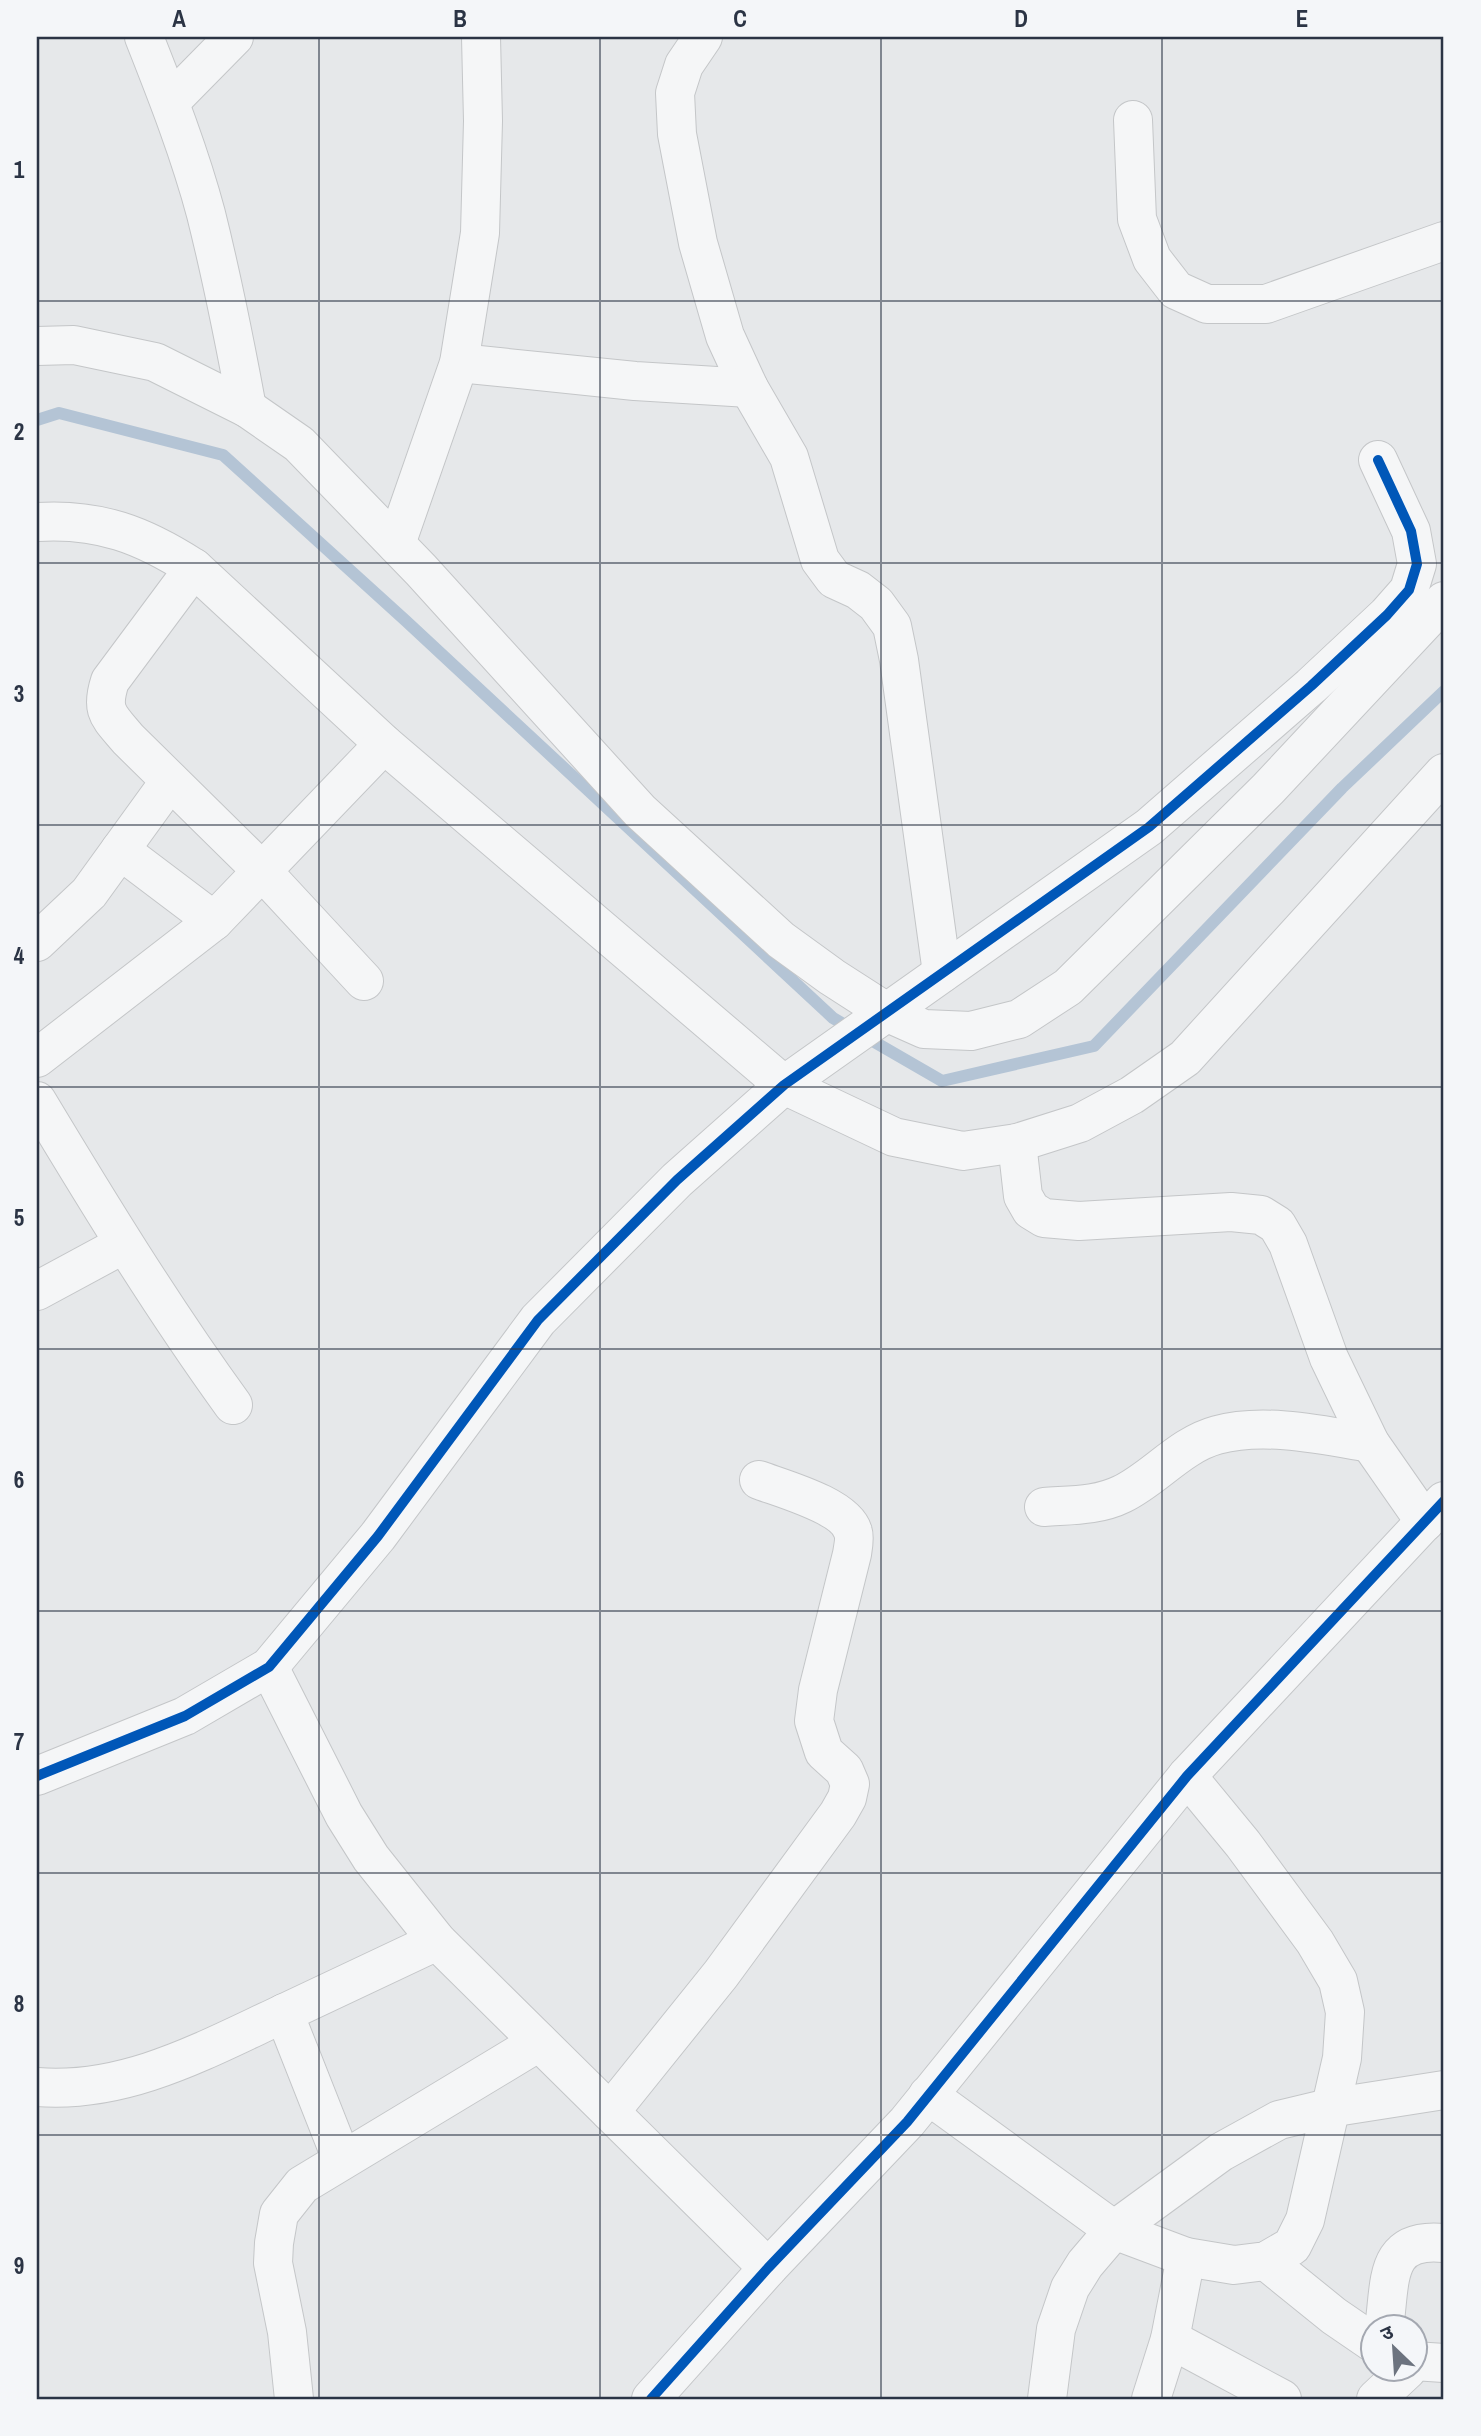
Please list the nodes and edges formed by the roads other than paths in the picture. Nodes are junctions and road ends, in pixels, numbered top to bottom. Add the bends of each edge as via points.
1 (144, 37) edge
2 (234, 37) edge
3 (481, 37) edge
4 (703, 37) edge
5 (170, 103) junction
6 (1133, 120) dead end
7 (1444, 241) edge
8 (37, 346) edge
9 (459, 363) junction
10 (749, 388) junction
11 (247, 408) junction
12 (1378, 460) dead end
13 (37, 522) edge
14 (396, 544) junction
15 (194, 568) junction
16 (1444, 601) edge
17 (384, 744) junction
18 (1444, 773) edge
19 (170, 781) junction
20 (120, 850) junction
21 (262, 871) junction
22 (214, 921) junction
23 (37, 942) edge
24 (942, 973) junction
25 (364, 981) dead end
26 (884, 1016) junction
27 (37, 1058) edge
28 (792, 1079) junction
29 (37, 1101) edge
30 (1017, 1143) junction
31 (124, 1244) junction
32 (37, 1291) edge
33 (233, 1405) dead end
34 (1370, 1443) junction
35 (760, 1480) dead end
36 (1044, 1507) dead end
37 (1434, 1512) edge
38 (270, 1667) junction
39 (37, 1776) edge
40 (1187, 1776) junction
41 (437, 1941) junction
42 (284, 2013) junction
43 (539, 2042) junction
44 (37, 2087) edge
45 (1444, 2090) edge
46 (928, 2095) junction
47 (1329, 2108) junction
48 (610, 2112) junction
49 (342, 2160) junction
50 (1114, 2230) junction
51 (1444, 2243) edge
52 (1186, 2257) junction
53 (1266, 2261) junction
54 (768, 2267) junction
55 (1386, 2314) edge
56 (1358, 2332) edge
57 (1170, 2339) junction
58 (1392, 2384) edge
59 (294, 2399) edge
60 (651, 2399) edge
61 (1047, 2399) edge
62 (1151, 2399) edge
63 (1282, 2399) edge
64 (1376, 2399) edge

1 - 5 street
2 - 5 street
3 - 9 street via 480,233
4 - 10 street via 684,65 675,93 677,134 698,243 725,336
5 - 11 street via 205,211
6 - 7 street via 1137,219 1152,259 1176,290 1207,304 1266,304
8 - 11 street via 74,345 155,362
9 - 10 street
9 - 14 street
10 - 24 street via 789,457 820,560 834,579 876,604 892,626
11 - 14 street via 299,444
12 - 24 street via 1411,531 1416,564 1409,590 1311,686 1149,827
13 - 15 street via 111,527 159,546
14 - 26 street via 640,811 781,940
15 - 17 street
15 - 19 street via 110,681 104,700 108,716
16 - 26 street via 1268,789 1069,987 1019,1019 971,1031 924,1029
17 - 21 street
17 - 28 street
18 - 30 street via 1185,1058 1132,1095 1080,1123
19 - 20 street
19 - 21 street
20 - 22 street
20 - 23 street via 89,893
21 - 22 street
21 - 25 street
22 - 27 street
24 - 26 street
26 - 28 street
28 - 30 street via 894,1138 963,1151
28 - 38 street via 677,1180 538,1321 378,1536
29 - 31 street
30 - 34 street via 1023,1196 1031,1210 1044,1218 1079,1221 1231,1212 1261,1215 1277,1225 1329,1358
31 - 32 street
31 - 33 street
34 - 36 street via 1309,1432 1216,1435 1187,1449 1121,1495 1100,1503
34 - 37 street
35 - 48 street via 830,1508 845,1518 853,1532 814,1721 824,1752 844,1770 850,1784 847,1798 729,1963
37 - 40 street
38 - 39 street via 185,1716
38 - 41 street via 370,1858
40 - 46 street
40 - 47 street via 1251,1855 1338,1981 1345,2012 1342,2058
41 - 42 street
41 - 43 street
42 - 44 street via 183,2061 113,2083
42 - 49 street
43 - 48 street
43 - 49 street
45 - 47 street
46 - 50 street
46 - 54 street
47 - 50 street via 1279,2120 1221,2152
47 - 53 street via 1305,2220 1292,2246
48 - 54 street
49 - 59 street via 302,2185 279,2214 274,2263
50 - 52 street
50 - 61 street via 1070,2288 1056,2329
51 - 55 street via 1426,2241 1399,2254
52 - 53 street via 1234,2265
52 - 57 street
53 - 56 street
54 - 60 street
57 - 62 street
57 - 63 street
58 - 64 street

